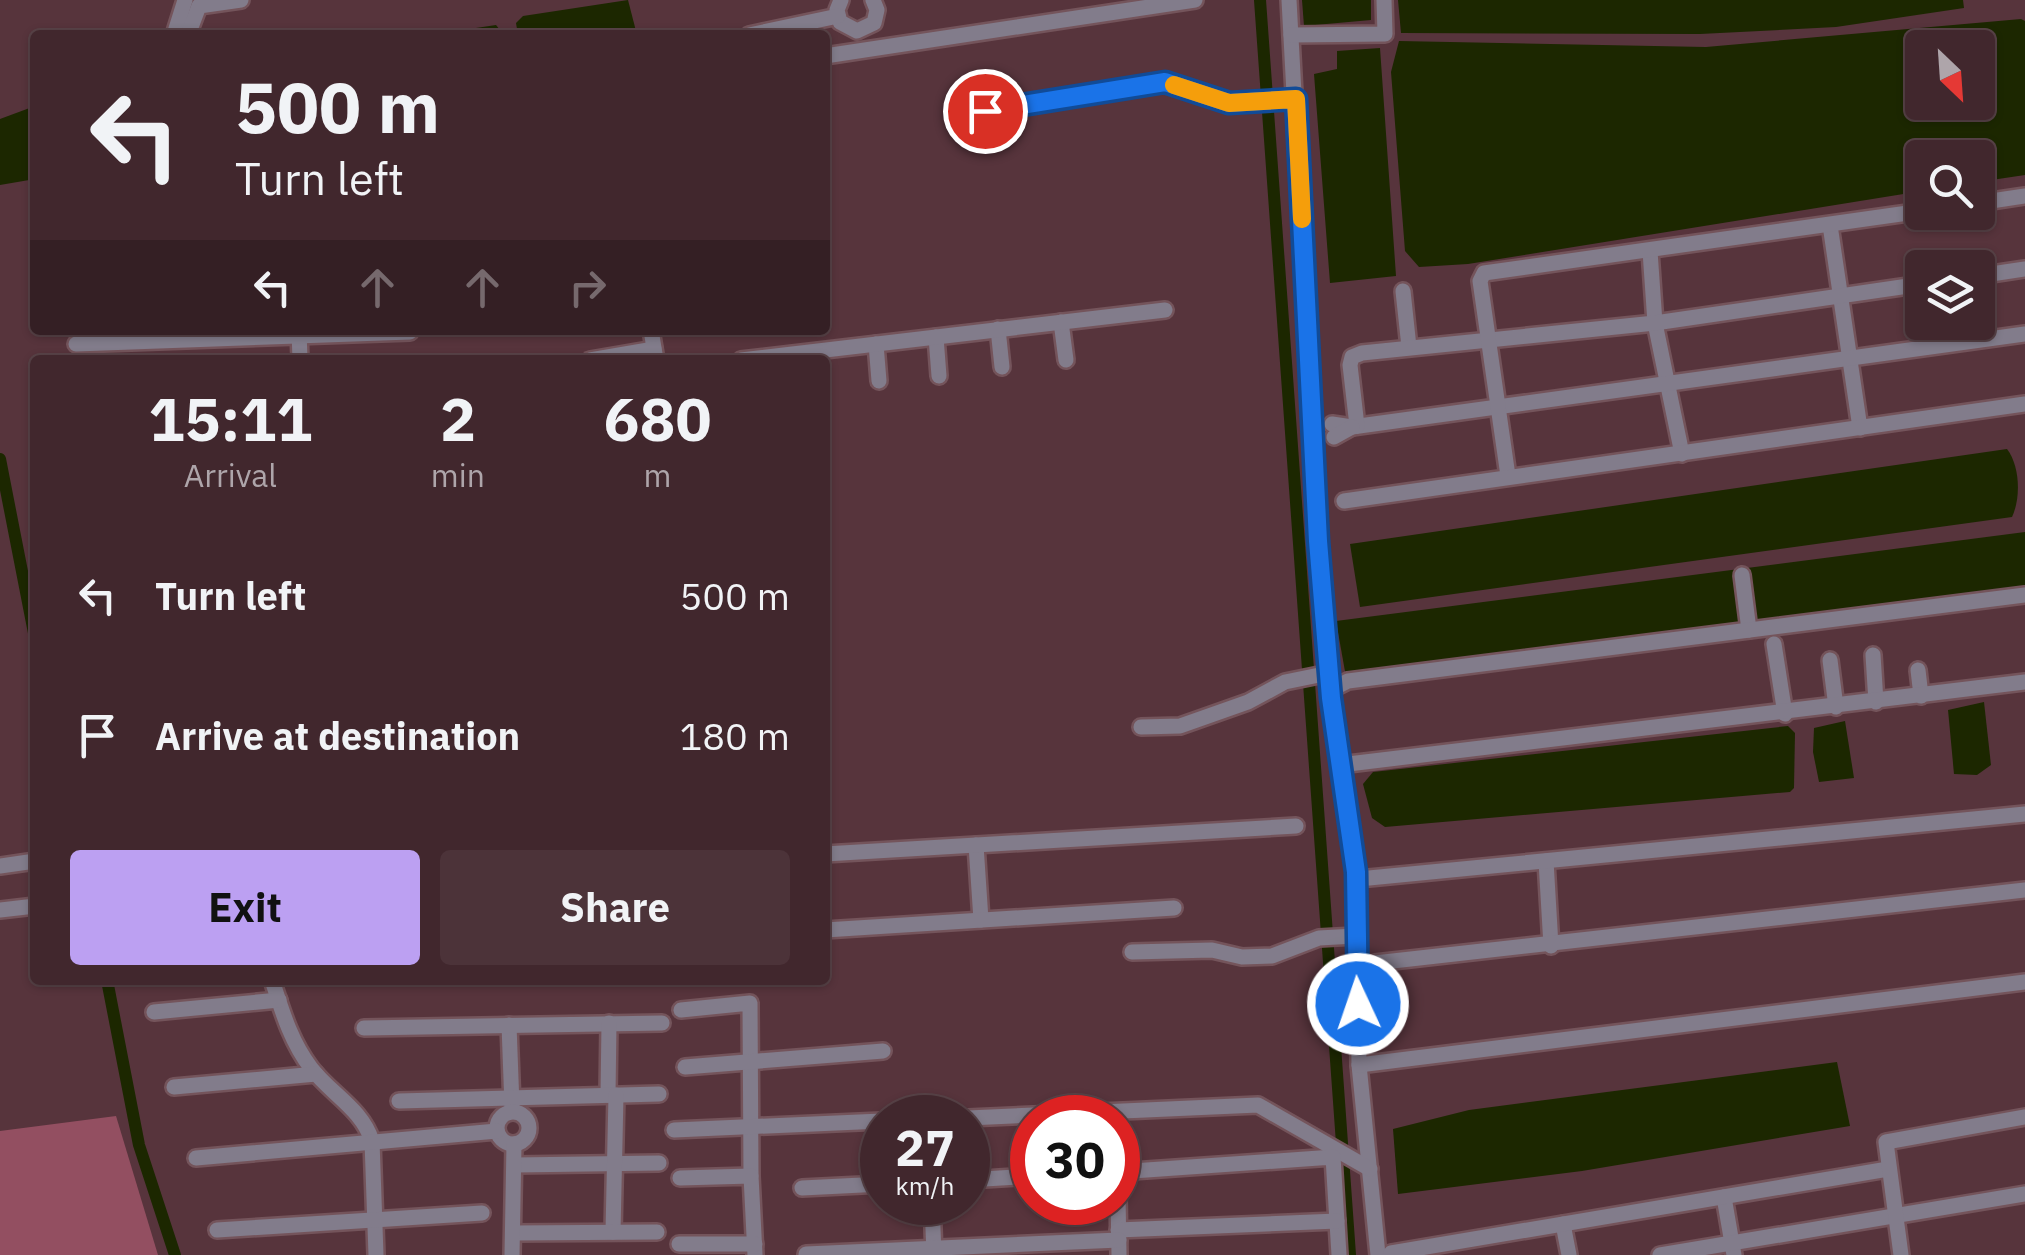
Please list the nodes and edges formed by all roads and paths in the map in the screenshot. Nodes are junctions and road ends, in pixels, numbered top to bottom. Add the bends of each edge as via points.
1 (185, 0) edge
2 (240, 0) edge
3 (873, 0) edge
4 (1195, 0) edge
5 (1289, 0) edge
6 (1384, 0) edge
7 (840, 8) edge
8 (176, 30) edge
9 (190, 30) edge
10 (766, 30) edge
11 (1291, 35) junction
12 (830, 55) edge
13 (1292, 99) junction
14 (985, 111) dead end
15 (2025, 196) edge
16 (1995, 200) edge
17 (1905, 214) edge
18 (1830, 225) junction
19 (1650, 251) junction
20 (2025, 269) edge
21 (1995, 273) edge
22 (1905, 286) edge
23 (1403, 291) dead end
24 (1837, 296) junction
25 (1165, 310) dead end
26 (1061, 322) junction
27 (1656, 323) junction
28 (998, 330) junction
29 (2025, 334) edge
30 (258, 335) edge
31 (936, 337) junction
32 (1487, 337) junction
33 (76, 344) dead end
34 (876, 344) junction
35 (1409, 347) junction
36 (819, 355) edge
37 (1066, 360) dead end
38 (1847, 360) junction
39 (1002, 367) dead end
40 (939, 376) dead end
41 (880, 382) dead end
42 (1668, 386) junction
43 (2025, 404) edge
44 (1495, 408) junction
45 (1354, 427) junction
46 (1860, 428) junction
47 (1323, 431) junction
48 (1682, 454) junction
49 (1508, 476) junction
50 (1344, 501) dead end
51 (1742, 576) dead end
52 (2025, 595) edge
53 (1750, 630) junction
54 (1774, 644) dead end
55 (1873, 655) dead end
56 (1830, 660) dead end
57 (1918, 670) dead end
58 (1315, 675) junction
59 (2025, 682) edge
60 (1330, 690) junction
61 (1921, 696) junction
62 (1876, 702) junction
63 (1836, 707) junction
64 (1786, 714) junction
65 (1142, 726) dead end
66 (1340, 766) junction
67 (2025, 814) edge
68 (1296, 826) dead end
69 (976, 845) junction
70 (830, 854) edge
71 (1546, 861) junction
72 (30, 862) edge
73 (0, 866) edge
74 (17, 866) junction
75 (0, 878) edge
76 (1368, 878) dead end
77 (2025, 890) edge
78 (30, 907) edge
79 (1174, 908) dead end
80 (0, 910) edge
81 (981, 920) junction
82 (830, 930) edge
83 (1342, 936) junction
84 (1552, 946) junction
85 (1132, 952) dead end
86 (1375, 963) dead end
87 (2025, 982) edge
88 (274, 985) edge
89 (279, 1000) junction
90 (680, 1010) dead end
91 (154, 1012) dead end
92 (662, 1022) dead end
93 (609, 1024) junction
94 (509, 1025) junction
95 (364, 1028) dead end
96 (882, 1051) dead end
97 (751, 1062) junction
98 (1359, 1065) junction
99 (685, 1067) dead end
100 (316, 1074) junction
101 (174, 1087) dead end
102 (659, 1094) dead end
103 (612, 1095) junction
104 (398, 1100) dead end
105 (512, 1105) junction
106 (990, 1117) edge
107 (2025, 1120) edge
108 (860, 1122) edge
109 (751, 1127) junction
110 (496, 1130) junction
111 (674, 1130) dead end
112 (372, 1141) junction
113 (514, 1144) junction
114 (196, 1158) dead end
115 (659, 1163) dead end
116 (515, 1165) junction
117 (612, 1166) junction
118 (1370, 1169) junction
119 (1888, 1170) junction
120 (1140, 1171) edge
121 (751, 1176) junction
122 (680, 1178) dead end
123 (860, 1185) edge
124 (802, 1188) dead end
125 (2025, 1194) edge
126 (1724, 1198) junction
127 (482, 1212) dead end
128 (1896, 1216) junction
129 (374, 1218) junction
130 (1337, 1221) junction
131 (1563, 1224) junction
132 (933, 1225) edge
133 (217, 1230) dead end
134 (613, 1232) junction
135 (658, 1232) dead end
136 (513, 1233) junction
137 (1119, 1242) edge
138 (679, 1244) dead end
139 (1733, 1249) edge
140 (755, 1250) edge
141 (934, 1251) edge
142 (806, 1254) edge
143 (1385, 1254) edge
144 (376, 1255) edge
145 (512, 1255) edge
146 (1340, 1255) edge
147 (1568, 1255) edge
148 (1660, 1255) edge
149 (1901, 1255) edge

1 - 8 street
2 - 9 street via 200,6
3 - 7 street via 876,17 863,30 845,27
4 - 12 street
5 - 11 street
6 - 11 street via 1385,34
7 - 10 street
11 - 13 street
13 - 14 street via 1229,103 1165,82
13 - 47 street
15 - 16 street
17 - 18 street
18 - 19 street
18 - 24 street
19 - 27 street
19 - 32 street via 1484,273
20 - 21 street
22 - 24 street
23 - 35 street
24 - 27 street
24 - 38 street
25 - 26 street
26 - 28 street
26 - 37 street
27 - 32 street
27 - 42 street
28 - 31 street
28 - 39 street
29 - 38 street
30 - 33 street
31 - 34 street
31 - 40 street
32 - 35 street
32 - 44 street
34 - 36 street
34 - 41 street
35 - 45 street via 1352,357
38 - 42 street
38 - 46 street
42 - 44 street
42 - 48 street
43 - 46 street
44 - 45 street
44 - 49 street
45 - 47 street
46 - 48 street
47 - 58 street
48 - 49 street
49 - 50 street
51 - 53 street
52 - 53 street
53 - 60 street via 1348,681
54 - 64 street
55 - 62 street
56 - 63 street
57 - 61 street
58 - 60 street
58 - 65 street via 1194,722
59 - 61 street
60 - 66 street
61 - 62 street
62 - 63 street
63 - 64 street
64 - 66 street
66 - 83 street via 1356,872
67 - 71 street
68 - 69 street
69 - 70 street
69 - 81 street
71 - 76 street
71 - 84 street
72 - 74 street
73 - 74 street
74 - 75 street
77 - 84 street
78 - 80 street
79 - 81 street
81 - 82 street
83 - 85 street via 1272,956
83 - 98 street
84 - 86 street
87 - 98 street
88 - 89 street
89 - 91 street
89 - 100 street
90 - 97 street via 750,1003
92 - 93 street
93 - 94 street
93 - 103 street
94 - 95 street
94 - 105 street
96 - 97 street
97 - 99 street
97 - 109 street
98 - 118 street
100 - 101 street
100 - 112 street via 361,1116
102 - 103 street
103 - 105 street
103 - 117 street
104 - 105 street
105 - 110 street
105 - 113 street via 528,1130
106 - 118 street via 1258,1105
107 - 119 street via 1890,1139 1884,1146
108 - 109 street
109 - 111 street
109 - 121 street
110 - 112 street
110 - 113 street
112 - 114 street
112 - 129 street
113 - 116 street
115 - 117 street
116 - 117 street
116 - 136 street
117 - 134 street
118 - 143 street
119 - 126 street
119 - 128 street
120 - 130 street via 1333,1158
121 - 122 street
121 - 140 street
123 - 124 street
125 - 128 street
126 - 131 street
126 - 139 street
127 - 129 street
128 - 139 street
128 - 149 street
129 - 133 street
129 - 144 street
130 - 137 street
130 - 146 street
131 - 143 street
131 - 147 street
132 - 141 street
134 - 135 street
134 - 136 street
136 - 145 street
137 - 141 street
138 - 140 street
139 - 148 street
141 - 142 street

